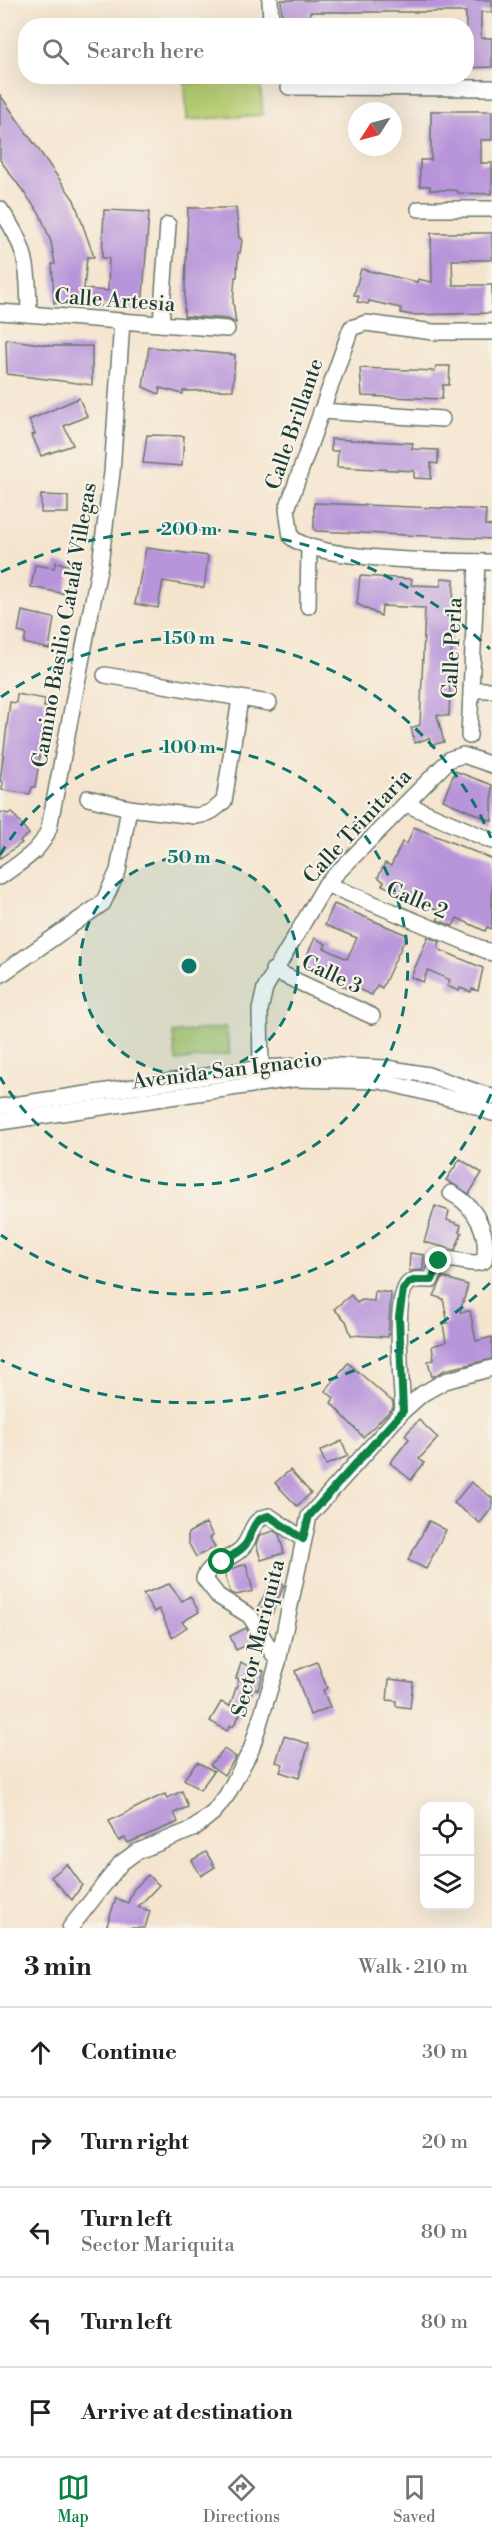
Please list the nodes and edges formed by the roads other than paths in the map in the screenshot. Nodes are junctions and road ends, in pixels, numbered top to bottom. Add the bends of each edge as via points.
1 (270, 0) edge
2 (271, 18) edge
3 (289, 87) dead end
4 (492, 88) edge
5 (0, 209) edge
6 (419, 209) dead end
7 (492, 209) edge
8 (168, 225) dead end
9 (0, 312) edge
10 (29, 314) junction
11 (122, 321) junction
12 (162, 324) junction
13 (228, 330) dead end
14 (492, 332) edge
15 (321, 411) junction
16 (442, 419) dead end
17 (305, 546) junction
18 (484, 562) edge
19 (308, 606) dead end
20 (105, 675) dead end
21 (471, 690) junction
22 (492, 690) edge
23 (240, 699) junction
24 (269, 703) dead end
25 (469, 736) dead end
26 (492, 765) edge
27 (88, 798) dead end
28 (406, 804) junction
29 (129, 808) junction
30 (492, 841) edge
31 (0, 876) edge
32 (326, 884) junction
33 (492, 953) edge
34 (273, 970) junction
35 (0, 975) edge
36 (372, 1016) dead end
37 (261, 1068) junction
38 (492, 1097) edge
39 (0, 1107) edge
40 (492, 1113) edge
41 (0, 1122) edge
42 (451, 1193) dead end
43 (491, 1368) edge
44 (403, 1411) junction
45 (303, 1539) junction
46 (278, 1662) junction
47 (70, 1928) edge

1 - 2 street
3 - 4 street
5 - 10 street via 24,251
6 - 7 street
8 - 12 street
9 - 10 street, Calle Artesia
10 - 11 street, Calle Artesia
11 - 12 street, Calle Artesia
11 - 31 street, Camino Basilio Catalá Villegas via 112,473 100,564 49,828 46,839 35,851
12 - 13 street, Calle Artesia
14 - 15 street, Calle Brillante via 433,332 366,323 351,328
15 - 16 street
15 - 17 street, Calle Brillante via 287,509 291,537
17 - 18 street via 344,555
17 - 19 street
18 - 21 street, Calle Perla
20 - 23 street
21 - 22 street
21 - 25 street, Calle Perla
23 - 24 street
23 - 29 street via 224,801 206,815 195,816
26 - 28 street, Calle Trinitaria via 457,756 450,759
27 - 29 street
28 - 30 street
28 - 32 street, Calle Trinitaria
29 - 35 street via 118,871 103,903
32 - 33 street, Calle 2
32 - 34 street, Calle Trinitaria
34 - 36 street, Calle 3
34 - 37 street, Calle Trinitaria via 260,1010
37 - 38 street, Avenida San Ignacio via 387,1068 428,1075
37 - 39 street, Avenida San Ignacio
40 - 41 street, Avenida San Ignacio via 465,1102 380,1081 305,1078
42 - 44 street via 469,1206 483,1230 484,1261 439,1261 432,1280 416,1280 403,1290 399,1317
43 - 44 street, Sector Mariquita via 445,1381
44 - 45 street, Sector Mariquita via 309,1516
45 - 46 street, Sector Mariquita
45 - 46 street via 269,1516 260,1518 246,1544 204,1578 218,1596 250,1616
46 - 47 street, Sector Mariquita via 250,1750 227,1795 213,1812 178,1837 136,1852 121,1863

